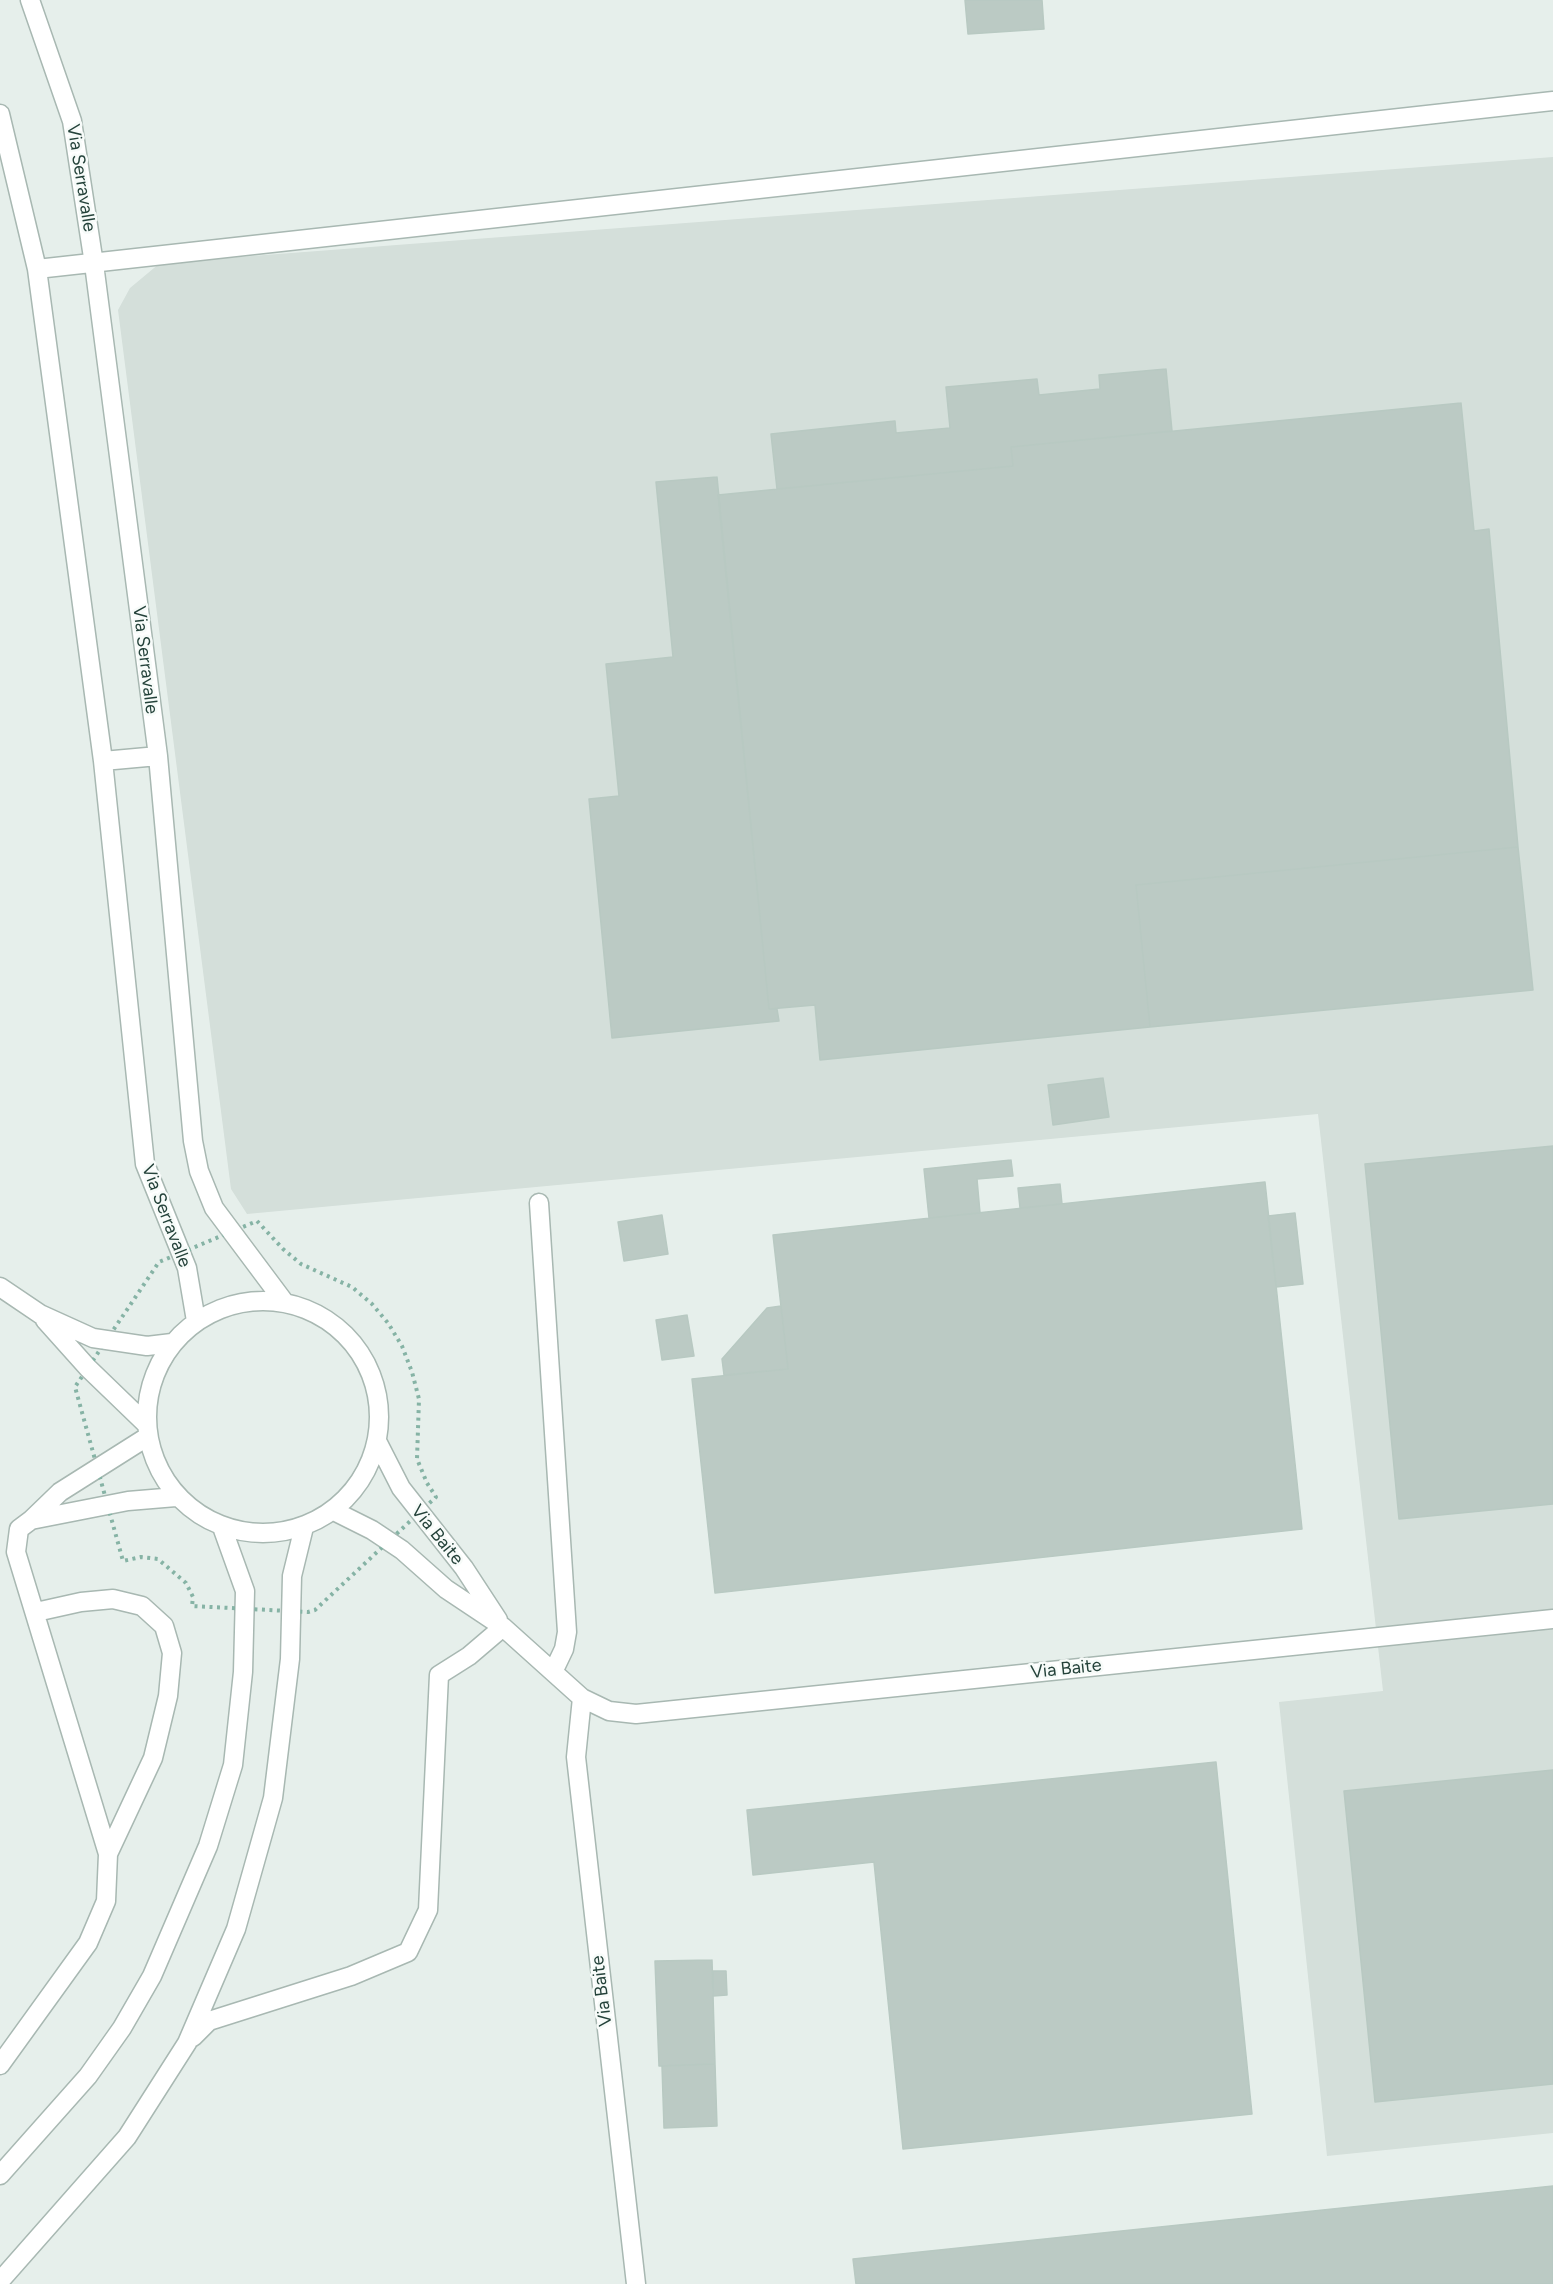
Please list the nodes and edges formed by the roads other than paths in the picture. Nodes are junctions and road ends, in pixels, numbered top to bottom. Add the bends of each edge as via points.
1 (30, 0) edge
2 (1553, 101) edge
3 (0, 114) edge
4 (94, 264) junction
5 (37, 269) junction
6 (158, 756) junction
7 (103, 761) junction
8 (539, 1203) dead end
9 (0, 1287) edge
10 (285, 1303) junction
11 (40, 1314) junction
12 (196, 1321) junction
13 (172, 1343) junction
14 (146, 1430) junction
15 (377, 1441) junction
16 (176, 1497) junction
17 (334, 1511) junction
18 (31, 1520) junction
19 (222, 1527) junction
20 (304, 1527) junction
21 (36, 1612) junction
22 (1553, 1619) edge
23 (503, 1627) junction
24 (553, 1672) junction
25 (582, 1698) junction
26 (108, 1854) junction
27 (187, 2043) junction
28 (0, 2065) edge
29 (0, 2175) edge
30 (0, 2281) edge
31 (636, 2284) edge

1 - 4 street, Via Serravalle via 72,121
2 - 4 street
3 - 5 street, Via Serravalle
4 - 5 street
4 - 6 street, Via Serravalle
5 - 7 street, Via Serravalle
6 - 7 street
6 - 10 street, Via Serravalle via 193,1141 199,1171 214,1208
7 - 12 street, Via Serravalle via 145,1164 187,1268
8 - 24 street via 567,1632
9 - 11 street
10 - 12 street via 254,1300 224,1307
10 - 15 street via 320,1315 349,1338 369,1369 379,1404
11 - 13 street via 106,1341 147,1346
11 - 14 street
12 - 13 street
13 - 14 street via 157,1367 148,1394
14 - 16 street via 158,1468
14 - 18 street via 60,1492
15 - 17 street via 369,1467 354,1491
15 - 23 street, Via Baite via 400,1488 464,1568
16 - 18 street
16 - 19 street
17 - 20 street
17 - 23 street, Via Baite via 389,1541 446,1589
18 - 21 street via 20,1529 16,1552
19 - 20 street via 249,1534 276,1534
19 - 29 street via 245,1591 243,1672 233,1764 208,1846 152,1976 122,2028 88,2076
20 - 27 street via 292,1576 290,1659 273,1798 236,1929
21 - 26 street
21 - 26 street via 113,1599 142,1606 164,1626 172,1653 168,1696 153,1758
22 - 25 street, Via Baite via 636,1714 609,1711
23 - 24 street, Via Baite
23 - 27 street via 439,1675 428,1910 408,1952 351,1976 209,2021
24 - 25 street, Via Baite
25 - 31 street, Via Baite via 576,1757
26 - 28 street via 106,1900 88,1943
27 - 30 street via 127,2138

